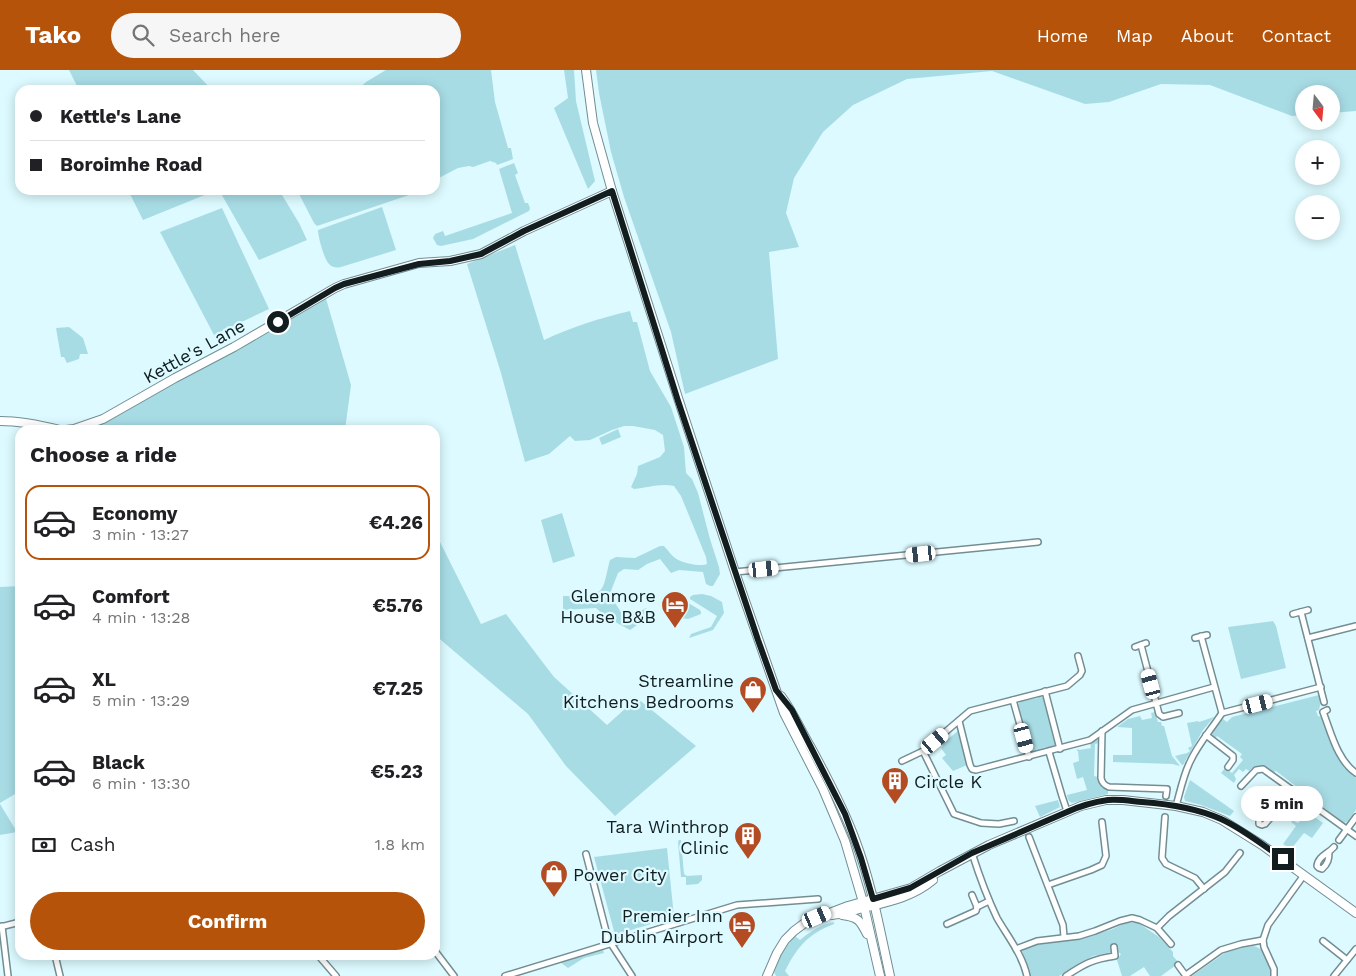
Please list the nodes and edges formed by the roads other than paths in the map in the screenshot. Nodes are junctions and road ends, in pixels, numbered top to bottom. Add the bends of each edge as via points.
1 (586, 70) edge
2 (612, 191) junction
3 (0, 421) edge
4 (40, 425) edge
5 (85, 425) edge
6 (1038, 542) dead end
7 (735, 572) junction
8 (1308, 610) dead end
9 (1301, 612) junction
10 (1293, 614) dead end
11 (1356, 626) edge
12 (1195, 638) dead end
13 (1308, 638) junction
14 (1141, 645) dead end
15 (1078, 656) dead end
16 (1214, 687) junction
17 (1321, 687) junction
18 (776, 690) junction
19 (1045, 691) junction
20 (1014, 700) junction
21 (1324, 702) dead end
22 (1156, 703) junction
23 (1323, 712) dead end
24 (1179, 713) dead end
25 (1222, 714) junction
26 (958, 721) junction
27 (1102, 731) junction
28 (1206, 735) junction
29 (1060, 749) junction
30 (923, 752) junction
31 (1049, 752) junction
32 (1029, 757) junction
33 (902, 761) dead end
34 (1228, 767) dead end
35 (1356, 773) edge
36 (1241, 786) dead end
37 (1291, 789) junction
38 (1166, 796) dead end
39 (1281, 798) dead end
40 (1276, 805) dead end
41 (1176, 806) junction
42 (1271, 810) dead end
43 (1067, 812) junction
44 (1165, 817) dead end
45 (1356, 817) edge
46 (1014, 821) dead end
47 (1102, 822) dead end
48 (1347, 829) junction
49 (1356, 836) edge
50 (1029, 837) dead end
51 (1339, 840) dead end
52 (1334, 847) dead end
53 (1329, 852) dead end
54 (972, 853) junction
55 (1240, 853) dead end
56 (586, 854) dead end
57 (1304, 875) junction
58 (1048, 885) junction
59 (1204, 889) junction
60 (972, 895) dead end
61 (818, 899) dead end
62 (989, 901) junction
63 (874, 902) junction
64 (864, 905) junction
65 (977, 907) junction
66 (1356, 913) edge
67 (834, 915) junction
68 (817, 917) junction
69 (15, 923) edge
70 (948, 924) dead end
71 (1, 927) edge
72 (1157, 928) junction
73 (1064, 937) junction
74 (1263, 940) junction
75 (1323, 942) dead end
76 (610, 944) junction
77 (1171, 944) dead end
78 (872, 945) junction
79 (1114, 947) dead end
80 (1016, 949) junction
81 (1356, 949) edge
82 (440, 958) edge
83 (56, 960) edge
84 (322, 960) edge
85 (1347, 960) junction
86 (1178, 965) dead end
87 (8, 976) edge
88 (60, 976) edge
89 (336, 976) edge
90 (454, 976) edge
91 (505, 976) edge
92 (632, 976) edge
93 (767, 976) edge
94 (880, 976) edge
95 (890, 976) edge
96 (1027, 976) edge
97 (1066, 976) edge
98 (1186, 976) edge
99 (1274, 976) edge
100 (1334, 976) edge

1 - 2 street via 593,123
2 - 5 street, Kettle's Lane via 481,254 419,264 344,284 234,347
2 - 7 street
3 - 4 street
6 - 7 street
7 - 18 street
8 - 9 street
9 - 10 street
9 - 13 street
11 - 13 street
12 - 16 street via 1204,636
13 - 17 street
14 - 22 street
15 - 19 street via 1080,675 1067,686
16 - 22 street
16 - 25 street
17 - 21 street
17 - 25 street
18 - 63 street via 792,710 845,814
18 - 64 street via 840,829
19 - 20 street
19 - 29 street
20 - 26 street via 970,711
20 - 32 street
22 - 24 street via 1161,716
22 - 27 street via 1132,710
23 - 35 street via 1346,764
25 - 28 street
26 - 30 street
26 - 32 street via 972,769
27 - 29 street via 1090,740
27 - 38 street via 1102,782 1110,787 1167,789
28 - 34 street via 1233,756
28 - 41 street via 1184,776
29 - 31 street
30 - 33 street
30 - 46 street via 954,814 981,823
31 - 32 street
31 - 43 street
36 - 37 street via 1256,770 1263,769
37 - 39 street
37 - 48 street
40 - 42 street
41 - 43 street via 1116,800 1095,802
41 - 57 street via 1222,820
43 - 54 street
44 - 59 street via 1162,858 1166,864 1195,878
45 - 48 street
47 - 58 street via 1106,856 1102,864
48 - 49 street
48 - 51 street
50 - 58 street
52 - 53 street
54 - 62 street
54 - 63 street via 917,892 900,899
55 - 59 street via 1225,872
56 - 76 street
57 - 66 street
57 - 74 street via 1268,925
58 - 73 street via 1063,925
59 - 72 street
60 - 65 street
61 - 76 street via 721,908
62 - 65 street
62 - 80 street
63 - 64 street
63 - 95 street
64 - 67 street
64 - 68 street
64 - 78 street
65 - 70 street via 976,911
67 - 68 street
67 - 78 street via 857,919
68 - 93 street via 801,925 785,940
69 - 71 street
71 - 87 street
72 - 73 street via 1132,918 1094,932
72 - 77 street
73 - 80 street via 1037,941
74 - 98 street via 1221,950
74 - 99 street
75 - 85 street
76 - 91 street
76 - 92 street
78 - 94 street
79 - 97 street via 1115,956 1098,958
80 - 96 street
81 - 85 street
82 - 90 street
83 - 88 street
84 - 89 street
85 - 100 street
86 - 98 street

